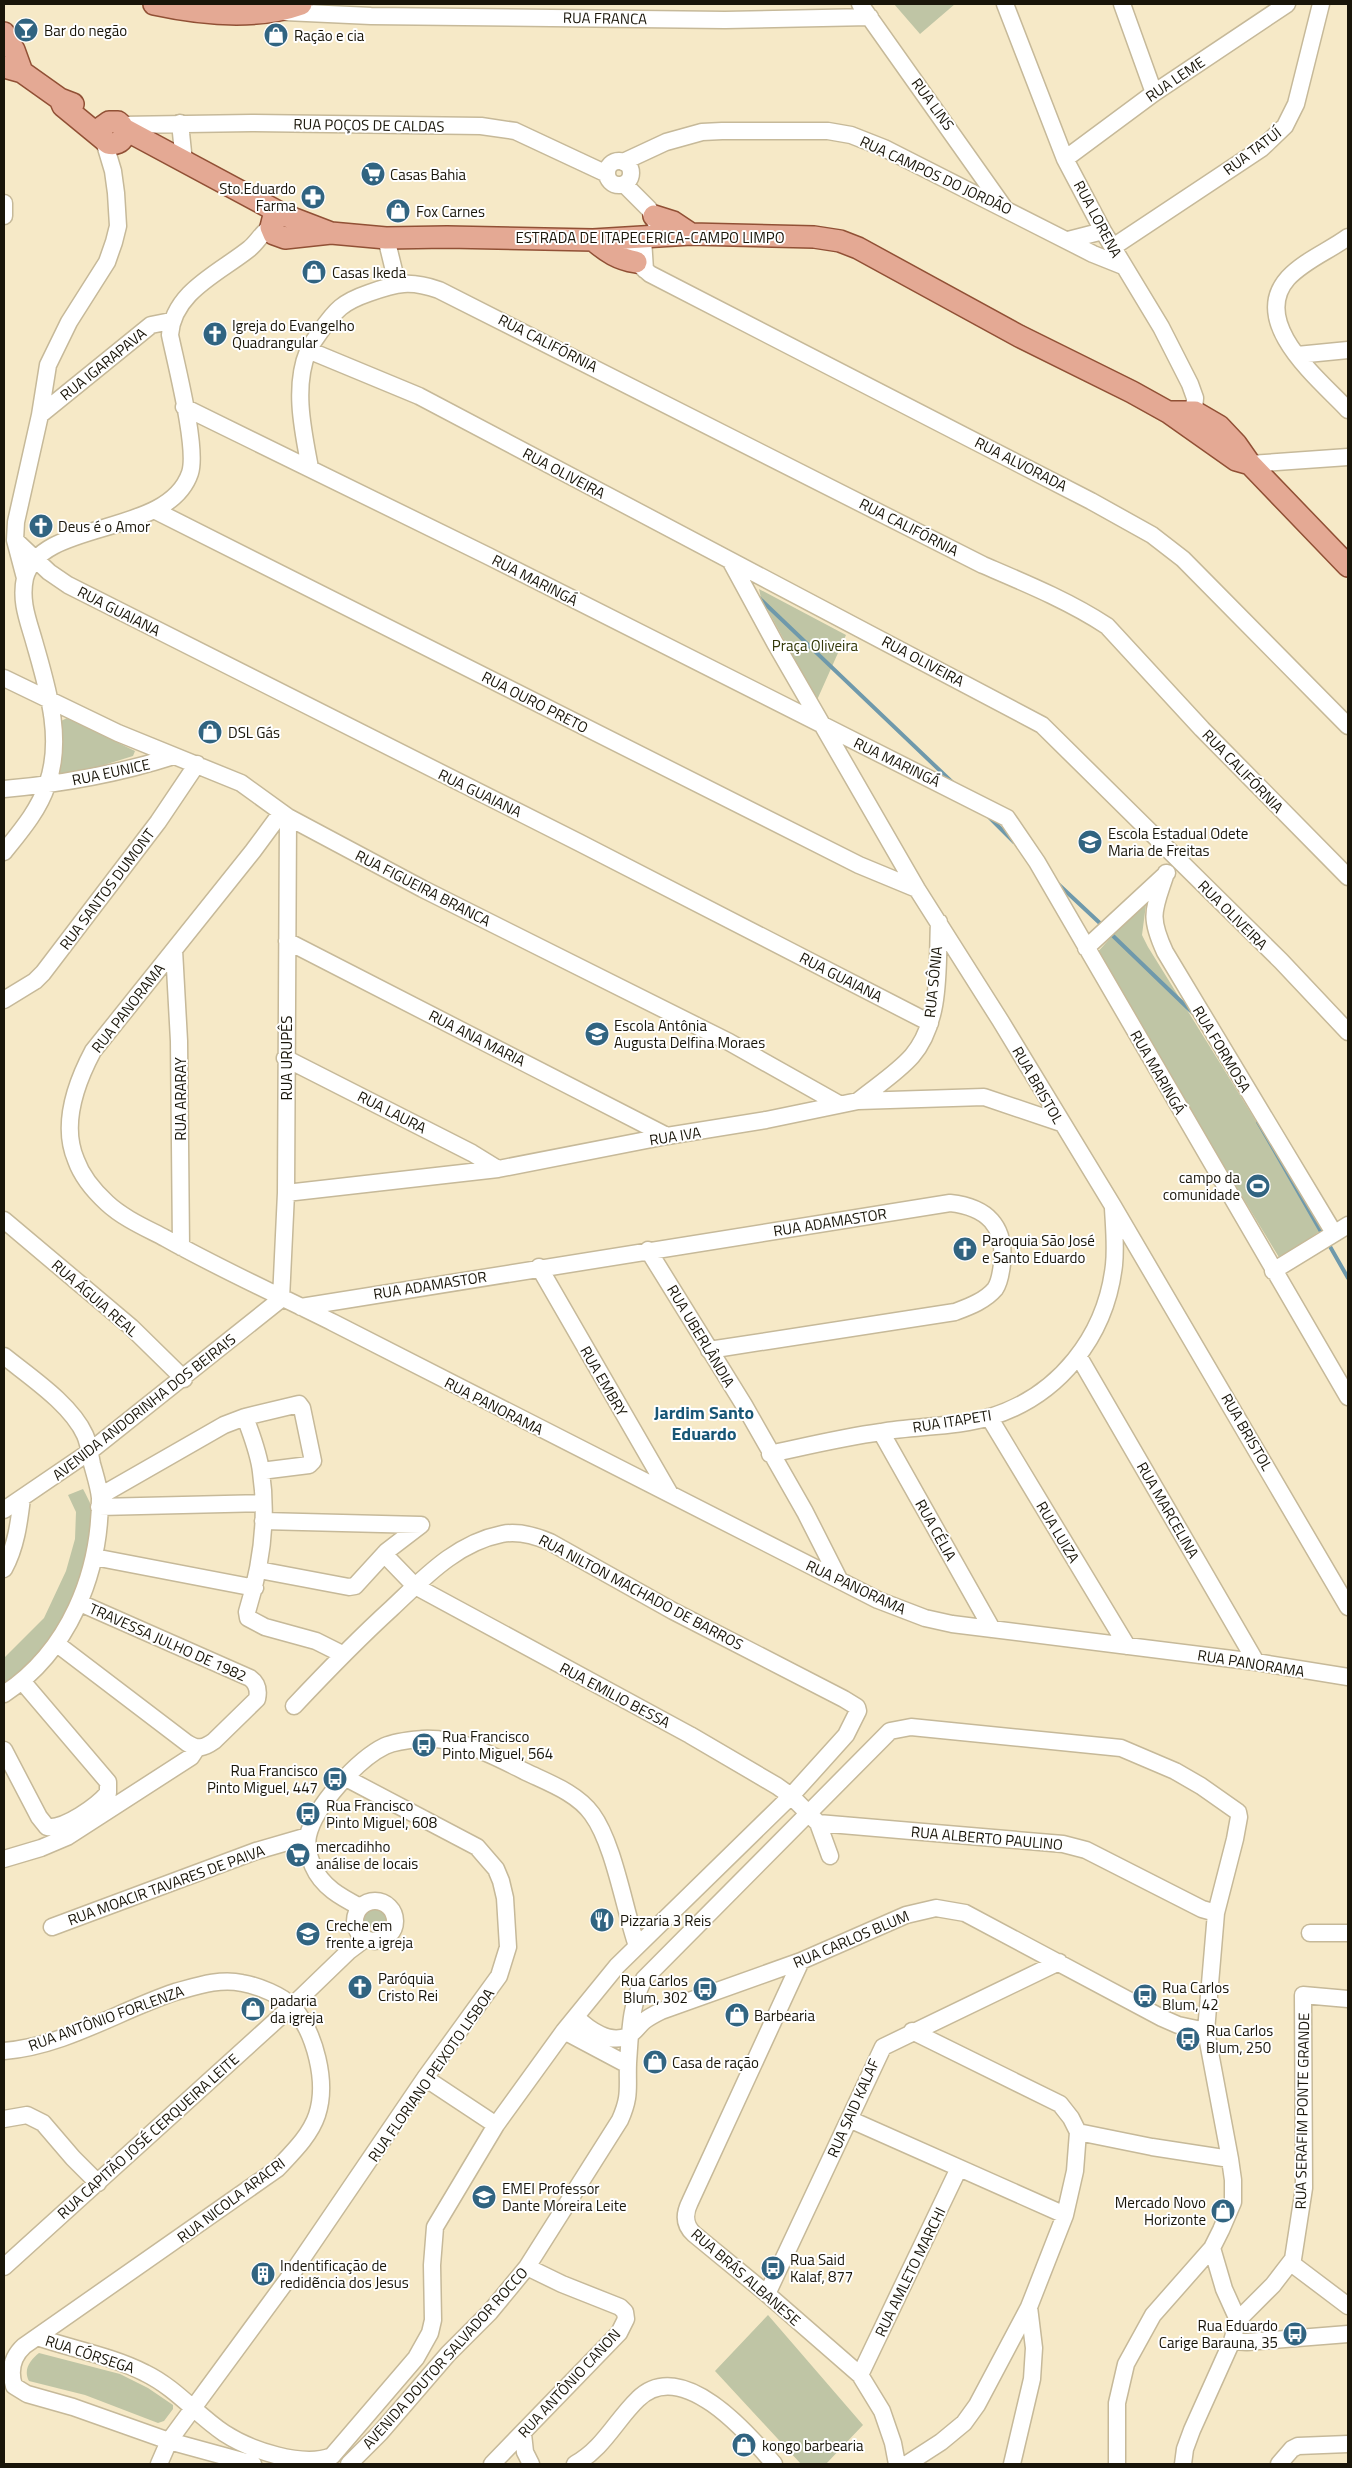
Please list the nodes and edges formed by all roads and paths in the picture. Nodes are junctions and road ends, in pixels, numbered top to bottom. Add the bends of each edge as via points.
1 (154, 4) edge
2 (300, 4) edge
3 (1005, 4) edge
4 (1122, 4) edge
5 (1287, 4) edge
6 (1321, 4) edge
7 (865, 10) edge
8 (280, 12) junction
9 (4, 33) edge
10 (10, 72) edge
11 (1154, 93) junction
12 (180, 123) junction
13 (114, 134) junction
14 (176, 157) junction
15 (1065, 159) junction
16 (623, 162) junction
17 (607, 174) junction
18 (624, 184) junction
19 (4, 203) edge
20 (1004, 207) junction
21 (651, 213) junction
22 (4, 216) edge
23 (281, 226) junction
24 (1103, 231) junction
25 (691, 234) junction
26 (386, 238) junction
27 (650, 238) junction
28 (1347, 239) edge
29 (593, 240) junction
30 (622, 240) junction
31 (1068, 240) junction
32 (1113, 247) junction
33 (641, 266) junction
34 (1123, 266) junction
35 (397, 283) junction
36 (171, 321) junction
37 (308, 350) junction
38 (1348, 350) edge
39 (1297, 355) junction
40 (184, 407) junction
41 (1348, 410) edge
42 (40, 415) junction
43 (1194, 420) junction
44 (1348, 457) edge
45 (1250, 464) junction
46 (310, 468) junction
47 (156, 511) junction
48 (15, 540) junction
49 (34, 559) junction
50 (731, 562) junction
51 (1348, 566) edge
52 (25, 582) junction
53 (4, 678) edge
54 (51, 702) junction
55 (823, 726) junction
56 (1348, 726) edge
57 (174, 756) junction
58 (197, 764) junction
59 (47, 786) junction
60 (4, 789) edge
61 (284, 815) junction
62 (4, 852) edge
63 (1181, 862) junction
64 (1166, 873) junction
65 (1348, 877) edge
66 (917, 889) junction
67 (939, 922) junction
68 (287, 941) junction
69 (1086, 948) junction
70 (174, 950) junction
71 (4, 1000) edge
72 (930, 1023) junction
73 (1348, 1032) edge
74 (285, 1058) junction
75 (858, 1101) junction
76 (839, 1104) junction
77 (1061, 1123) junction
78 (667, 1136) junction
79 (498, 1169) junction
80 (286, 1193) junction
81 (1113, 1206) junction
82 (4, 1220) edge
83 (1341, 1229) edge
84 (181, 1247) junction
85 (648, 1250) junction
86 (539, 1267) junction
87 (1273, 1271) junction
88 (281, 1299) junction
89 (301, 1307) junction
90 (709, 1350) junction
91 (4, 1356) edge
92 (1079, 1357) junction
93 (184, 1379) junction
94 (1348, 1397) edge
95 (245, 1416) junction
96 (989, 1417) junction
97 (881, 1432) junction
98 (90, 1452) junction
99 (770, 1454) junction
100 (261, 1471) junction
101 (670, 1494) junction
102 (22, 1498) junction
103 (99, 1501) junction
104 (263, 1504) junction
105 (4, 1510) edge
106 (263, 1521) junction
107 (384, 1554) junction
108 (94, 1557) junction
109 (4, 1569) edge
110 (259, 1570) junction
111 (839, 1579) junction
112 (415, 1586) junction
113 (255, 1588) junction
114 (80, 1603) junction
115 (1348, 1607) edge
116 (992, 1629) junction
117 (57, 1644) junction
118 (1127, 1646) junction
119 (342, 1654) junction
120 (1256, 1662) junction
121 (1348, 1677) edge
122 (22, 1681) junction
123 (4, 1694) edge
124 (294, 1706) dead end
125 (857, 1707) joint
126 (197, 1748) junction
127 (4, 1750) edge
128 (344, 1777) junction
129 (791, 1796) junction
130 (813, 1818) junction
131 (47, 1827) junction
132 (308, 1836) junction
133 (41, 1848) junction
134 (830, 1856) dead end
135 (4, 1859) edge
136 (360, 1907) junction
137 (1216, 1913) junction
138 (52, 1927) dead end
139 (1310, 1933) dead end
140 (1348, 1933) edge
141 (365, 1939) junction
142 (637, 1946) junction
143 (801, 1961) junction
144 (1060, 1962) junction
145 (1348, 1999) edge
146 (292, 2006) junction
147 (576, 2017) junction
148 (564, 2031) junction
149 (912, 2031) junction
150 (1206, 2031) junction
151 (631, 2034) junction
152 (4, 2051) edge
153 (628, 2065) junction
154 (425, 2078) junction
155 (20, 2115) junction
156 (4, 2119) edge
157 (849, 2119) junction
158 (496, 2125) junction
159 (4, 2130) edge
160 (1078, 2132) junction
161 (1230, 2159) junction
162 (959, 2168) junction
163 (98, 2182) junction
164 (1065, 2216) junction
165 (1212, 2248) junction
166 (1291, 2264) junction
167 (4, 2267) edge
168 (527, 2267) junction
169 (767, 2294) junction
170 (1348, 2306) edge
171 (1029, 2307) junction
172 (1238, 2320) junction
173 (1348, 2334) edge
174 (36, 2337) junction
175 (1232, 2341) junction
176 (860, 2375) junction
177 (9, 2388) edge
178 (193, 2407) junction
179 (523, 2434) junction
180 (169, 2441) junction
181 (1348, 2444) edge
182 (159, 2464) edge
183 (252, 2464) edge
184 (349, 2464) edge
185 (492, 2464) edge
186 (531, 2464) edge
187 (575, 2464) edge
188 (774, 2464) edge
189 (897, 2464) edge
190 (907, 2464) edge
191 (1012, 2464) edge
192 (1117, 2464) edge
193 (1182, 2464) edge
194 (1279, 2464) edge

1 - 8 main road via 212,12
2 - 8 main road
3 - 15 street, RUA LORENA
4 - 11 street
5 - 11 street, RUA LEME
6 - 32 street, RUA TATUÍ via 1296,104 1285,126 1262,148
7 - 8 street, RUA FRANCA via 725,20 362,16
7 - 20 street, RUA LINS
9 - 10 main road via 14,50
10 - 13 main road
11 - 15 street, RUA LEME
12 - 13 street, RUA POÇOS DE CALDAS
12 - 14 street
12 - 17 street, RUA POÇOS DE CALDAS via 502,128 527,136
13 - 14 main road via 150,141
13 - 42 street via 113,171 118,212 114,242 107,262 56,346 47,372
14 - 23 main road via 245,194
15 - 24 street, RUA LORENA
16 - 17 street via 610,165
16 - 18 street via 631,172
16 - 20 street, RUA CAMPOS DO JORDÃO via 666,142 702,132 828,131 851,135 884,148
17 - 18 street via 615,184
18 - 21 street
19 - 22 street
20 - 31 street, RUA CAMPOS DO JORDÃO
21 - 25 main road
21 - 27 street
23 - 26 main road, ESTRADA DE ITAPECERICA-CAMPO LIMPO
23 - 36 street, ESTRADA DE ITAPECERICA-CAMPO LIMPO via 196,288
24 - 31 street
24 - 32 street, RUA LORENA
25 - 27 main road, ESTRADA DE ITAPECERICA-CAMPO LIMPO
25 - 43 main road, ESTRADA DE ITAPECERICA-CAMPO LIMPO via 814,237 840,241 1168,412
26 - 29 main road, ESTRADA DE ITAPECERICA-CAMPO LIMPO
26 - 35 street
27 - 30 main road, ESTRADA DE ITAPECERICA-CAMPO LIMPO
27 - 33 street
28 - 39 street via 1302,267 1288,279 1278,296 1278,323
29 - 30 main road, ESTRADA DE ITAPECERICA-CAMPO LIMPO
29 - 33 main road via 609,254
30 - 33 street, RUA ALVORADA
31 - 34 street, RUA CAMPOS DO JORDÃO
32 - 34 street, RUA LORENA
33 - 56 street, RUA ALVORADA via 695,298 1091,500 1152,535 1183,559
34 - 43 street, RUA LORENA via 1161,327 1190,384 1195,398
35 - 37 street via 342,304
35 - 65 street, RUA CALIFÓRNIA via 427,286 455,296 1096,619 1107,626 1202,729
36 - 40 street via 170,335
36 - 42 street, RUA IGARAPAVA via 151,325
37 - 46 street via 300,404
37 - 50 street, RUA OLIVEIRA via 419,396
38 - 39 street
39 - 41 street
40 - 46 street, RUA MARINGÁ
40 - 47 street via 191,445 190,473 179,491
42 - 48 street via 17,513
43 - 45 main road, ESTRADA DE ITAPECERICA-CAMPO LIMPO via 1236,460
44 - 45 street
45 - 51 main road, ESTRADA DE ITAPECERICA-CAMPO LIMPO
46 - 55 street, RUA MARINGÁ
47 - 49 street via 52,547
47 - 66 street, RUA OURO PRETO via 859,865
48 - 49 street, RUA GUAIANA
48 - 52 street
49 - 52 street
49 - 72 street, RUA GUAIANA via 68,585
50 - 55 street, RUA BRISTOL
50 - 63 street, RUA OLIVEIRA via 1042,725
52 - 54 street via 24,609
53 - 54 street, RUA FIGUEIRA BRANCA
54 - 57 street, RUA FIGUEIRA BRANCA
54 - 59 street via 54,736
55 - 66 street, RUA BRISTOL
55 - 69 street, RUA MARINGÁ via 1008,818
57 - 58 street, RUA FIGUEIRA BRANCA
57 - 59 street, RUA EUNICE via 127,770
58 - 61 street, RUA FIGUEIRA BRANCA via 241,783
58 - 71 street, RUA SANTOS DUMONT via 158,822 43,973
59 - 60 street, RUA EUNICE
59 - 62 street
61 - 68 street, RUA URUPÊS
61 - 70 street, RUA PANORAMA
61 - 76 street, RUA FIGUEIRA BRANCA via 424,890 729,1042
63 - 64 street
63 - 73 street, RUA OLIVEIRA
64 - 69 street
64 - 83 street, RUA FORMOSA via 1153,917 1165,952
66 - 67 street, RUA BRISTOL
67 - 72 street, RUA SÔNIA
67 - 77 street, RUA BRISTOL
68 - 74 street, RUA URUPÊS
68 - 78 street, RUA ANA MARIA
69 - 87 street, RUA MARINGÁ
70 - 84 street, RUA ARARAY via 179,1041
70 - 84 street, RUA PANORAMA via 93,1051 76,1089 70,1136 75,1159 95,1192 134,1222
72 - 75 street, RUA SÔNIA via 912,1057
74 - 79 street, RUA LAURA
74 - 80 street, RUA URUPÊS
75 - 76 street, RUA IVA
75 - 77 street, RUA IVA via 984,1097
76 - 78 street, RUA IVA via 732,1127
77 - 81 street, RUA BRISTOL
78 - 79 street, RUA IVA
79 - 80 street, RUA IVA
80 - 88 street, RUA URUPÊS
81 - 92 street, RUA ITAPETI via 1114,1265 1107,1297
81 - 115 street, RUA BRISTOL
82 - 93 street, RUA ÁGUIA REAL via 131,1327
83 - 87 street
84 - 88 street, RUA PANORAMA
85 - 86 street, RUA ADAMASTOR
85 - 90 street, RUA UBERLÂNDIA
85 - 90 street, RUA ADAMASTOR via 950,1203 966,1205 993,1220 1002,1240 1001,1274 995,1289 985,1298 955,1312
86 - 89 street, RUA ADAMASTOR
86 - 101 street, RUA EMBRY
87 - 94 street, RUA MARINGÁ
88 - 89 street, RUA PANORAMA
88 - 93 street, AVENIDA ANDORINHA DOS BEIRAIS
89 - 101 street, RUA PANORAMA
90 - 99 street, RUA UBERLÂNDIA
91 - 98 street via 75,1418
92 - 96 street, RUA ITAPETI via 1027,1400
92 - 120 street, RUA MARCELINA
93 - 98 street, AVENIDA ANDORINHA DOS BEIRAIS
95 - 100 street
95 - 100 street via 300,1404 302,1408 312,1452 311,1463 309,1466
95 - 103 street via 188,1444
96 - 97 street, RUA ITAPETI
96 - 118 street, RUA LUIZA
97 - 99 street, RUA ITAPETI
97 - 116 street, RUA CÉLIA
98 - 102 street, AVENIDA ANDORINHA DOS BEIRAIS
98 - 103 street
99 - 111 street, RUA UBERLÂNDIA via 805,1512
100 - 104 street
101 - 111 street, RUA PANORAMA
102 - 105 street, AVENIDA ANDORINHA DOS BEIRAIS
102 - 109 street via 19,1529
103 - 104 street
103 - 108 street
104 - 106 street
106 - 107 street via 420,1524
106 - 110 street
107 - 110 street via 353,1586
107 - 112 street, RUA EMILIO BESSA
108 - 113 street
108 - 114 street
110 - 113 street
111 - 116 street, RUA PANORAMA via 878,1600 925,1618
112 - 119 street, RUA NILTON MACHADO DE BARROS
112 - 125 street, RUA NILTON MACHADO DE BARROS via 469,1545 502,1534 536,1536
112 - 129 street, RUA EMILIO BESSA via 690,1734
113 - 119 street via 247,1612 249,1620 316,1641
114 - 117 street
114 - 126 street, TRAVESSA JULHO DE 1982 via 255,1682 258,1695 254,1703 206,1747
116 - 118 street, RUA PANORAMA
117 - 122 street
117 - 126 street via 187,1744
118 - 120 street, RUA PANORAMA
119 - 124 street, RUA NILTON MACHADO DE BARROS
120 - 121 street, RUA PANORAMA
122 - 123 street
122 - 131 street via 109,1785 108,1793 67,1823
125 - 129 street, AVENIDA DOUTOR SALVADOR ROCCO via 857,1716 846,1735
126 - 133 street via 191,1757 68,1836
127 - 131 street
128 - 132 street
128 - 142 street via 385,1746 424,1739 462,1744 487,1752 579,1799 594,1816 606,1838
128 - 154 street, RUA FLORIANO PEIXOTO LISBOA via 477,1847 489,1859 502,1881 508,1948 503,1968
129 - 130 street, RUA EMILIO BESSA
129 - 142 street, AVENIDA DOUTOR SALVADOR ROCCO
130 - 134 street
130 - 137 street, RUA ALBERTO PAULINO via 1063,1844 1086,1850 1202,1909
130 - 137 street, AVENIDA DOUTOR SALVADOR ROCCO via 890,1731 911,1727 1121,1748 1175,1771 1238,1812 1235,1839
130 - 151 street, AVENIDA DOUTOR SALVADOR ROCCO via 644,1980 636,1998
131 - 133 street
132 - 136 street via 310,1860 319,1877 339,1896
132 - 138 street, RUA MOACIR TAVARES DE PAIVA via 256,1851
133 - 135 street
136 - 141 street via 355,1924
136 - 141 street via 379,1901 394,1915 394,1928 385,1939
137 - 150 street
139 - 140 street
141 - 146 street, RUA CAPITÃO JOSÉ CERQUEIRA LEITE
142 - 147 street, AVENIDA DOUTOR SALVADOR ROCCO
143 - 144 street, RUA CARLOS BLUM via 906,1915 936,1908 965,1913
143 - 151 street, RUA CARLOS BLUM via 661,2011 643,2021
143 - 169 street, RUA BRÁS ALBANESE via 685,2214 690,2230
144 - 149 street, RUA SAID KALAF
144 - 150 street, RUA CARLOS BLUM via 1178,2025
145 - 166 street, RUA SERAFIM PONTE GRANDE via 1303,1995 1304,2188 1299,2233
146 - 152 street, RUA ANTÔNIO FORLENZA via 260,1988 240,1982 202,1984 139,2004 96,2025 39,2046
146 - 163 street, RUA CAPITÃO JOSÉ CERQUEIRA LEITE
146 - 174 street, RUA NICOLA ARACRI via 312,2043 322,2088 317,2115 297,2149 277,2169
147 - 148 street, AVENIDA DOUTOR SALVADOR ROCCO
147 - 151 street via 609,2038 624,2038
148 - 153 street
148 - 158 street, AVENIDA DOUTOR SALVADOR ROCCO
149 - 157 street, RUA SAID KALAF via 879,2052
149 - 160 street via 1060,2104 1072,2118
150 - 161 street
151 - 153 street, AVENIDA DOUTOR SALVADOR ROCCO
153 - 168 street, AVENIDA DOUTOR SALVADOR ROCCO via 628,2098 620,2120
154 - 158 street
154 - 178 street, RUA FLORIANO PEIXOTO LISBOA via 294,2272
155 - 156 street
155 - 159 street
155 - 163 street via 35,2117 43,2123
157 - 162 street
157 - 169 street, RUA SAID KALAF
158 - 178 street, AVENIDA DOUTOR SALVADOR ROCCO via 435,2227 433,2320 425,2344 332,2456 312,2464 273,2456 224,2433
160 - 161 street
160 - 164 street via 1075,2171
161 - 165 street via 1234,2180 1233,2202
162 - 164 street
162 - 176 street, RUA AMLETO MARCHI
163 - 167 street, RUA CAPITÃO JOSÉ CERQUEIRA LEITE
164 - 171 street
165 - 172 street via 1224,2290
165 - 192 street via 1154,2315 1126,2364 1117,2403
166 - 170 street
166 - 172 street, RUA SERAFIM PONTE GRANDE
168 - 179 street, RUA ANTÔNIO CANON via 620,2307 626,2315 619,2333
168 - 184 street, AVENIDA DOUTOR SALVADOR ROCCO via 490,2312
169 - 176 street, RUA BRÁS ALBANESE
171 - 190 street via 977,2405 964,2422
171 - 191 street via 1034,2348 1032,2379
172 - 175 street, RUA SERAFIM PONTE GRANDE
173 - 175 street
174 - 177 street, RUA NICOLA ARACRI via 13,2359
174 - 178 street, RUA CÓRSEGA via 145,2373
175 - 193 street, RUA SERAFIM PONTE GRANDE via 1192,2430
176 - 189 street, RUA BRÁS ALBANESE via 882,2411
177 - 180 street
178 - 180 street, RUA FLORIANO PEIXOTO LISBOA
179 - 185 street, RUA ANTÔNIO CANON
179 - 186 street via 524,2452
180 - 182 street, RUA FLORIANO PEIXOTO LISBOA
180 - 183 street
181 - 194 street via 1298,2446
187 - 188 street via 596,2449 642,2395 658,2387 674,2386 696,2393 716,2407

